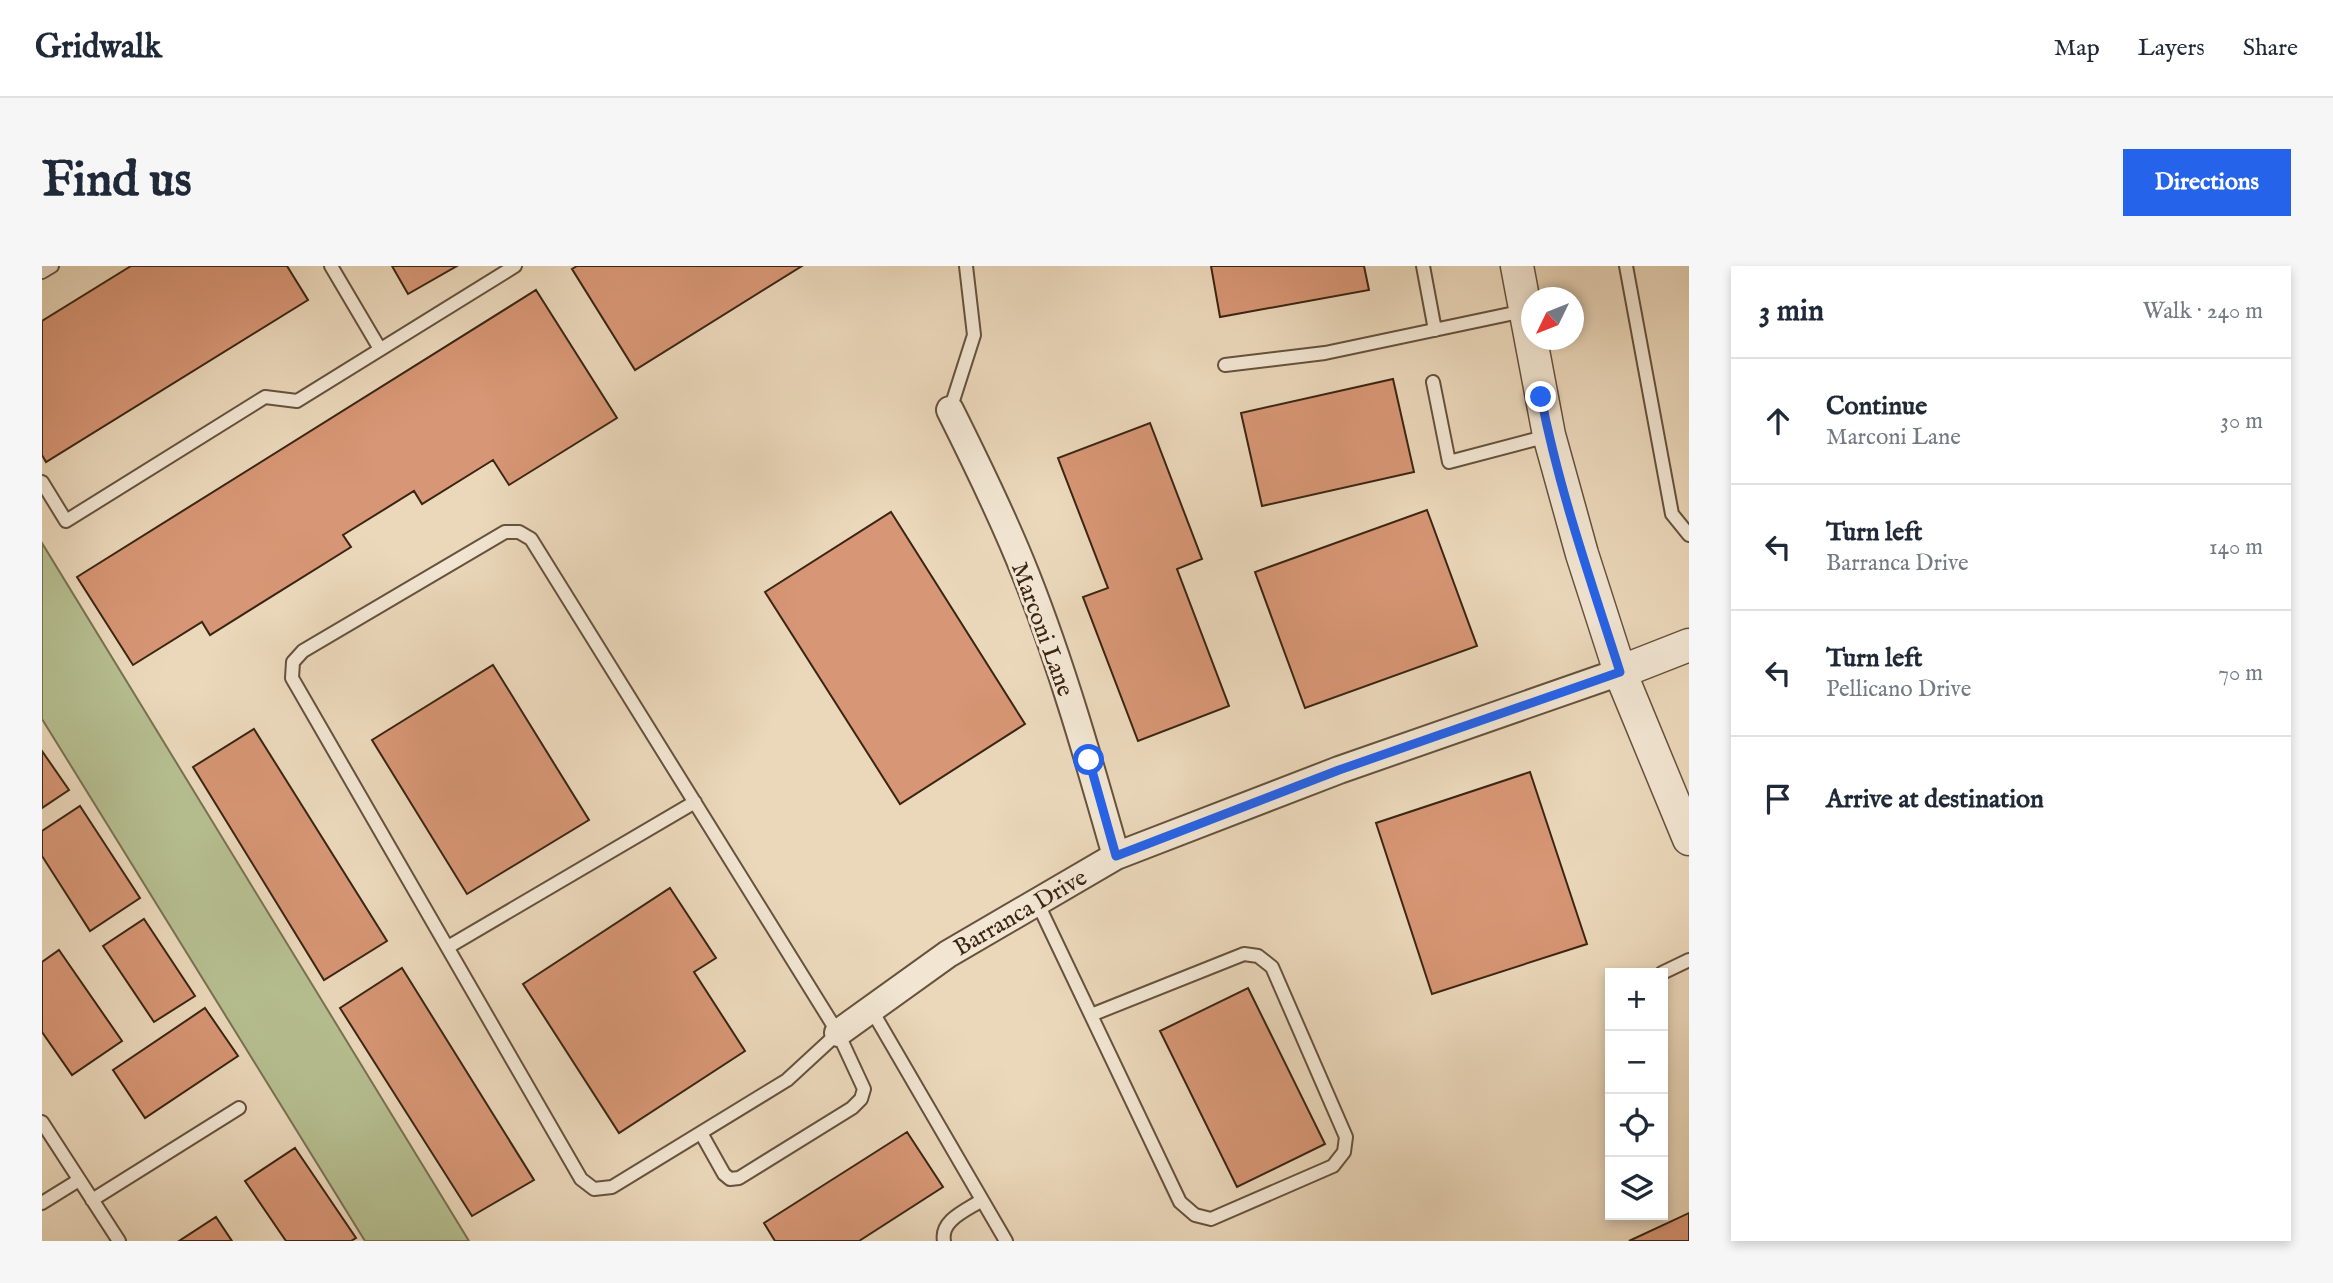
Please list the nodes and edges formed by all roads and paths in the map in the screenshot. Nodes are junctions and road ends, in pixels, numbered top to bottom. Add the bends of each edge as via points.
1 (52, 266) edge
2 (331, 266) edge
3 (515, 266) edge
4 (966, 266) edge
5 (1423, 266) edge
6 (1517, 266) edge
7 (1626, 266) edge
8 (42, 272) edge
9 (1521, 292) edge
10 (1521, 312) edge
11 (1435, 330) junction
12 (380, 349) junction
13 (1532, 350) edge
14 (1225, 365) dead end
15 (1433, 382) dead end
16 (950, 410) joint
17 (1549, 435) junction
18 (42, 482) edge
19 (1689, 535) edge
20 (1689, 645) edge
21 (1620, 672) junction
22 (695, 802) junction
23 (1689, 839) edge
24 (1116, 856) junction
25 (1037, 902) junction
26 (448, 947) junction
27 (1689, 960) edge
28 (1668, 970) edge
29 (871, 1009) junction
30 (1091, 1015) junction
31 (838, 1033) junction
32 (239, 1108) dead end
33 (42, 1122) edge
34 (701, 1133) junction
35 (79, 1180) junction
36 (92, 1200) junction
37 (982, 1200) junction
38 (42, 1203) edge
39 (119, 1241) edge
40 (944, 1241) edge
41 (1006, 1241) edge

1 - 8 lane
2 - 12 lane
3 - 12 lane
4 - 16 lane via 974,335
5 - 11 lane
6 - 9 street
7 - 19 lane via 1672,514
10 - 11 lane
11 - 14 lane via 1325,353
12 - 18 lane via 297,401 265,397 66,521
13 - 17 street
15 - 17 lane via 1449,462
16 - 24 street, Marconi Lane via 1026,576 1089,760
17 - 21 street
20 - 21 street, Barranca Drive
21 - 23 street
21 - 24 street, Barranca Drive via 1339,770
22 - 26 lane
22 - 26 lane via 531,539 519,532 505,532 303,651 293,662 292,678
22 - 31 lane
24 - 25 street, Barranca Drive
25 - 29 street, Barranca Drive via 948,954
25 - 30 lane
26 - 34 lane via 581,1179 594,1189 612,1187
27 - 28 lane
29 - 31 street, Barranca Drive
29 - 37 lane
30 - 30 lane via 1180,1202 1195,1215 1211,1219 1333,1166 1344,1152 1346,1137 1272,967 1258,956 1244,954
31 - 34 lane via 787,1080
31 - 34 lane via 864,1089 852,1108 739,1178 724,1174
32 - 36 lane
33 - 35 lane
35 - 36 lane
35 - 38 lane
36 - 39 lane
37 - 40 lane via 948,1223
37 - 41 lane

